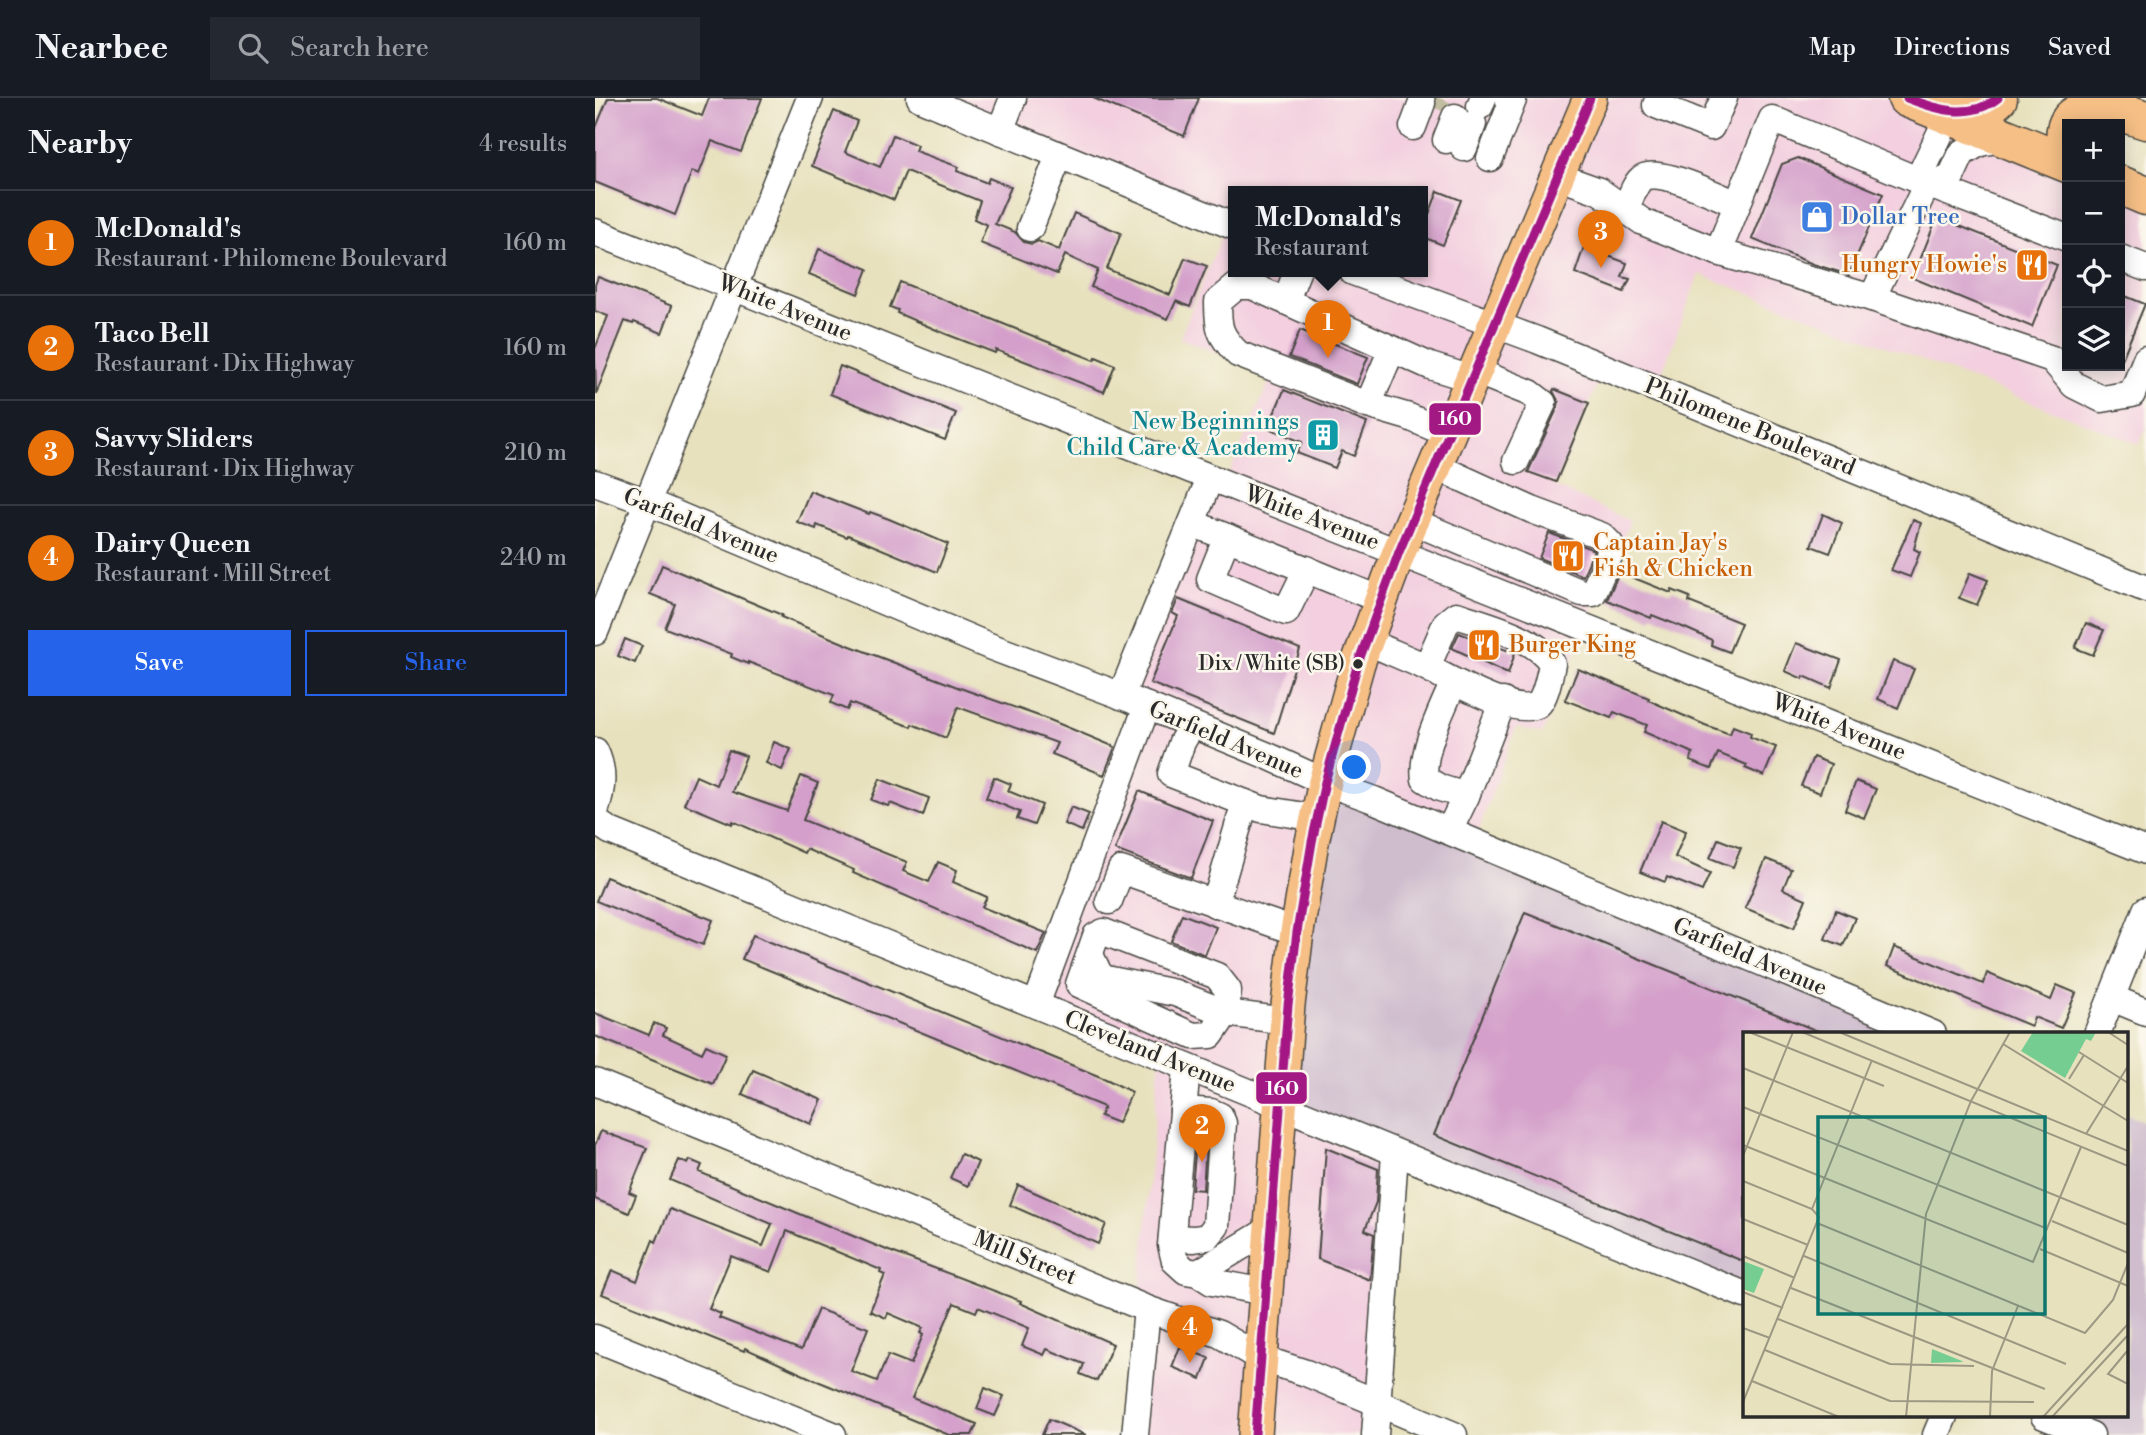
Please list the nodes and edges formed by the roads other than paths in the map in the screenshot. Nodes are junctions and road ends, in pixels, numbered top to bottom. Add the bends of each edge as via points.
1 (810, 98) edge
2 (920, 98) edge
3 (1013, 98) edge
4 (1590, 98) edge
5 (1724, 98) edge
6 (1998, 98) edge
7 (1656, 105) dead end
8 (1929, 107) edge
9 (2068, 119) edge
10 (2146, 120) edge
11 (1000, 131) junction
12 (2005, 138) junction
13 (1059, 156) junction
14 (2062, 161) edge
15 (1557, 176) junction
16 (1927, 184) junction
17 (2125, 187) edge
18 (2146, 195) edge
19 (1737, 204) junction
20 (1626, 209) junction
21 (1228, 224) edge
22 (1030, 228) dead end
23 (595, 232) edge
24 (2062, 236) edge
25 (1718, 252) junction
26 (2125, 260) edge
27 (2146, 268) edge
28 (1295, 277) edge
29 (1367, 277) edge
30 (733, 288) junction
31 (1872, 298) junction
32 (1286, 300) junction
33 (1495, 324) junction
34 (1392, 349) junction
35 (2146, 359) edge
36 (1473, 375) junction
37 (1368, 405) junction
38 (1448, 434) junction
39 (1516, 461) dead end
40 (1435, 466) junction
41 (1210, 478) junction
42 (595, 483) edge
43 (647, 502) junction
44 (1412, 521) junction
45 (1192, 523) junction
46 (1227, 537) junction
47 (1399, 552) junction
48 (1307, 569) junction
49 (2146, 589) edge
50 (1381, 600) junction
51 (595, 632) edge
52 (1366, 641) junction
53 (1427, 667) junction
54 (1454, 682) junction
55 (1121, 696) junction
56 (1503, 701) junction
57 (1147, 706) junction
58 (1192, 725) junction
59 (595, 751) edge
60 (1325, 782) junction
61 (1466, 796) junction
62 (1245, 803) junction
63 (595, 812) edge
64 (1317, 818) junction
65 (595, 821) edge
66 (1449, 831) junction
67 (2146, 851) edge
68 (1108, 901) dead end
69 (1215, 904) junction
70 (2146, 911) edge
71 (1297, 932) junction
72 (1090, 949) junction
73 (2112, 998) junction
74 (1036, 1005) junction
75 (2146, 1012) edge
76 (1226, 1013) junction
77 (1287, 1021) junction
78 (1928, 1032) edge
79 (2098, 1032) edge
80 (1187, 1068) junction
81 (595, 1082) edge
82 (1280, 1106) junction
83 (1183, 1110) junction
84 (1395, 1154) junction
85 (1270, 1229) junction
86 (1172, 1238) junction
87 (1198, 1273) junction
88 (1265, 1292) junction
89 (1743, 1295) edge
90 (1147, 1309) junction
91 (595, 1338) edge
92 (1260, 1357) junction
93 (1377, 1402) junction
94 (1943, 1418) edge
95 (2049, 1418) edge
96 (833, 1435) edge
97 (1135, 1435) edge
98 (1255, 1435) edge
99 (1375, 1435) edge
100 (1454, 1435) edge
101 (1936, 1435) edge
102 (2091, 1435) edge

1 - 30 street
2 - 11 street
3 - 11 street
4 - 15 main road
5 - 7 street via 1711,127
6 - 8 highway via 1965,112
8 - 12 highway
8 - 16 street
9 - 10 highway via 2085,106 2097,105
11 - 13 street
12 - 14 highway
12 - 16 street via 1980,143 1962,153 1950,179
13 - 21 street
13 - 22 street
15 - 20 street via 1599,191
15 - 33 main road
16 - 19 street via 1772,119
16 - 24 street
16 - 31 street
17 - 18 highway
19 - 20 street via 1667,177 1649,175 1641,178
19 - 25 street
20 - 25 street via 1643,222
23 - 30 street, White Avenue
25 - 31 street
26 - 27 street
28 - 32 street
29 - 33 street, Philomene Boulevard
30 - 41 street, White Avenue
30 - 43 street
31 - 35 street via 2052,359 2074,385 2102,398 2132,394
32 - 34 street
32 - 37 street via 1252,286 1237,286 1218,302 1218,326 1224,340 1238,354
33 - 36 main road
33 - 49 street, Philomene Boulevard
34 - 36 street via 1430,366
34 - 37 street
36 - 38 main road
36 - 39 street via 1530,393 1543,403
37 - 38 street
38 - 40 main road
40 - 44 main road
40 - 44 street via 1602,536 1610,544 1599,580 1593,593 1582,593
41 - 45 street
41 - 47 street, White Avenue
42 - 43 street, Garfield Avenue
43 - 51 street
43 - 55 street, Garfield Avenue via 989,646
44 - 47 main road
45 - 46 street
45 - 55 street
46 - 48 street
46 - 48 street via 1210,579 1286,612
47 - 50 main road
47 - 67 street, White Avenue
48 - 50 street
50 - 52 main road
52 - 53 street
52 - 60 main road
53 - 54 street
53 - 56 street via 1446,623 1456,615 1538,647 1552,664 1542,701 1521,706
54 - 56 street
54 - 61 street via 1423,767 1425,779
55 - 57 street, Garfield Avenue
56 - 61 street
57 - 58 street, Garfield Avenue
57 - 74 street
58 - 60 street, Garfield Avenue
58 - 62 street via 1171,774
59 - 63 street via 602,765 602,791
60 - 64 main road
60 - 66 street, Garfield Avenue
61 - 66 street
62 - 64 street
62 - 69 street
64 - 71 main road
65 - 74 street, Cleveland Avenue
66 - 78 street, Garfield Avenue
68 - 69 street via 1122,870
69 - 71 street
70 - 73 street
71 - 77 main road
72 - 76 street via 1093,964 1106,979 1175,993
72 - 76 street via 1096,936 1104,932 1217,976 1228,990
72 - 76 street via 1079,984 1104,996 1193,1036 1211,1035
73 - 75 street
73 - 79 street
74 - 80 street, Cleveland Avenue
76 - 77 street
77 - 82 main road
80 - 82 street, Cleveland Avenue
80 - 83 street
81 - 90 street, Mill Street
82 - 84 street, Cleveland Avenue
82 - 85 main road
83 - 86 street
83 - 86 street via 1211,1112 1223,1123 1216,1226 1207,1237
84 - 89 street, Cleveland Avenue
84 - 93 street
85 - 87 street
85 - 88 main road
86 - 87 street via 1175,1261 1186,1271
87 - 88 street via 1212,1282
88 - 92 main road
90 - 92 street, Mill Street via 1219,1334
90 - 97 street
91 - 96 street
92 - 93 street, Mill Street
92 - 98 main road
93 - 99 street
93 - 100 street, Mill Street
94 - 101 street
95 - 102 street

